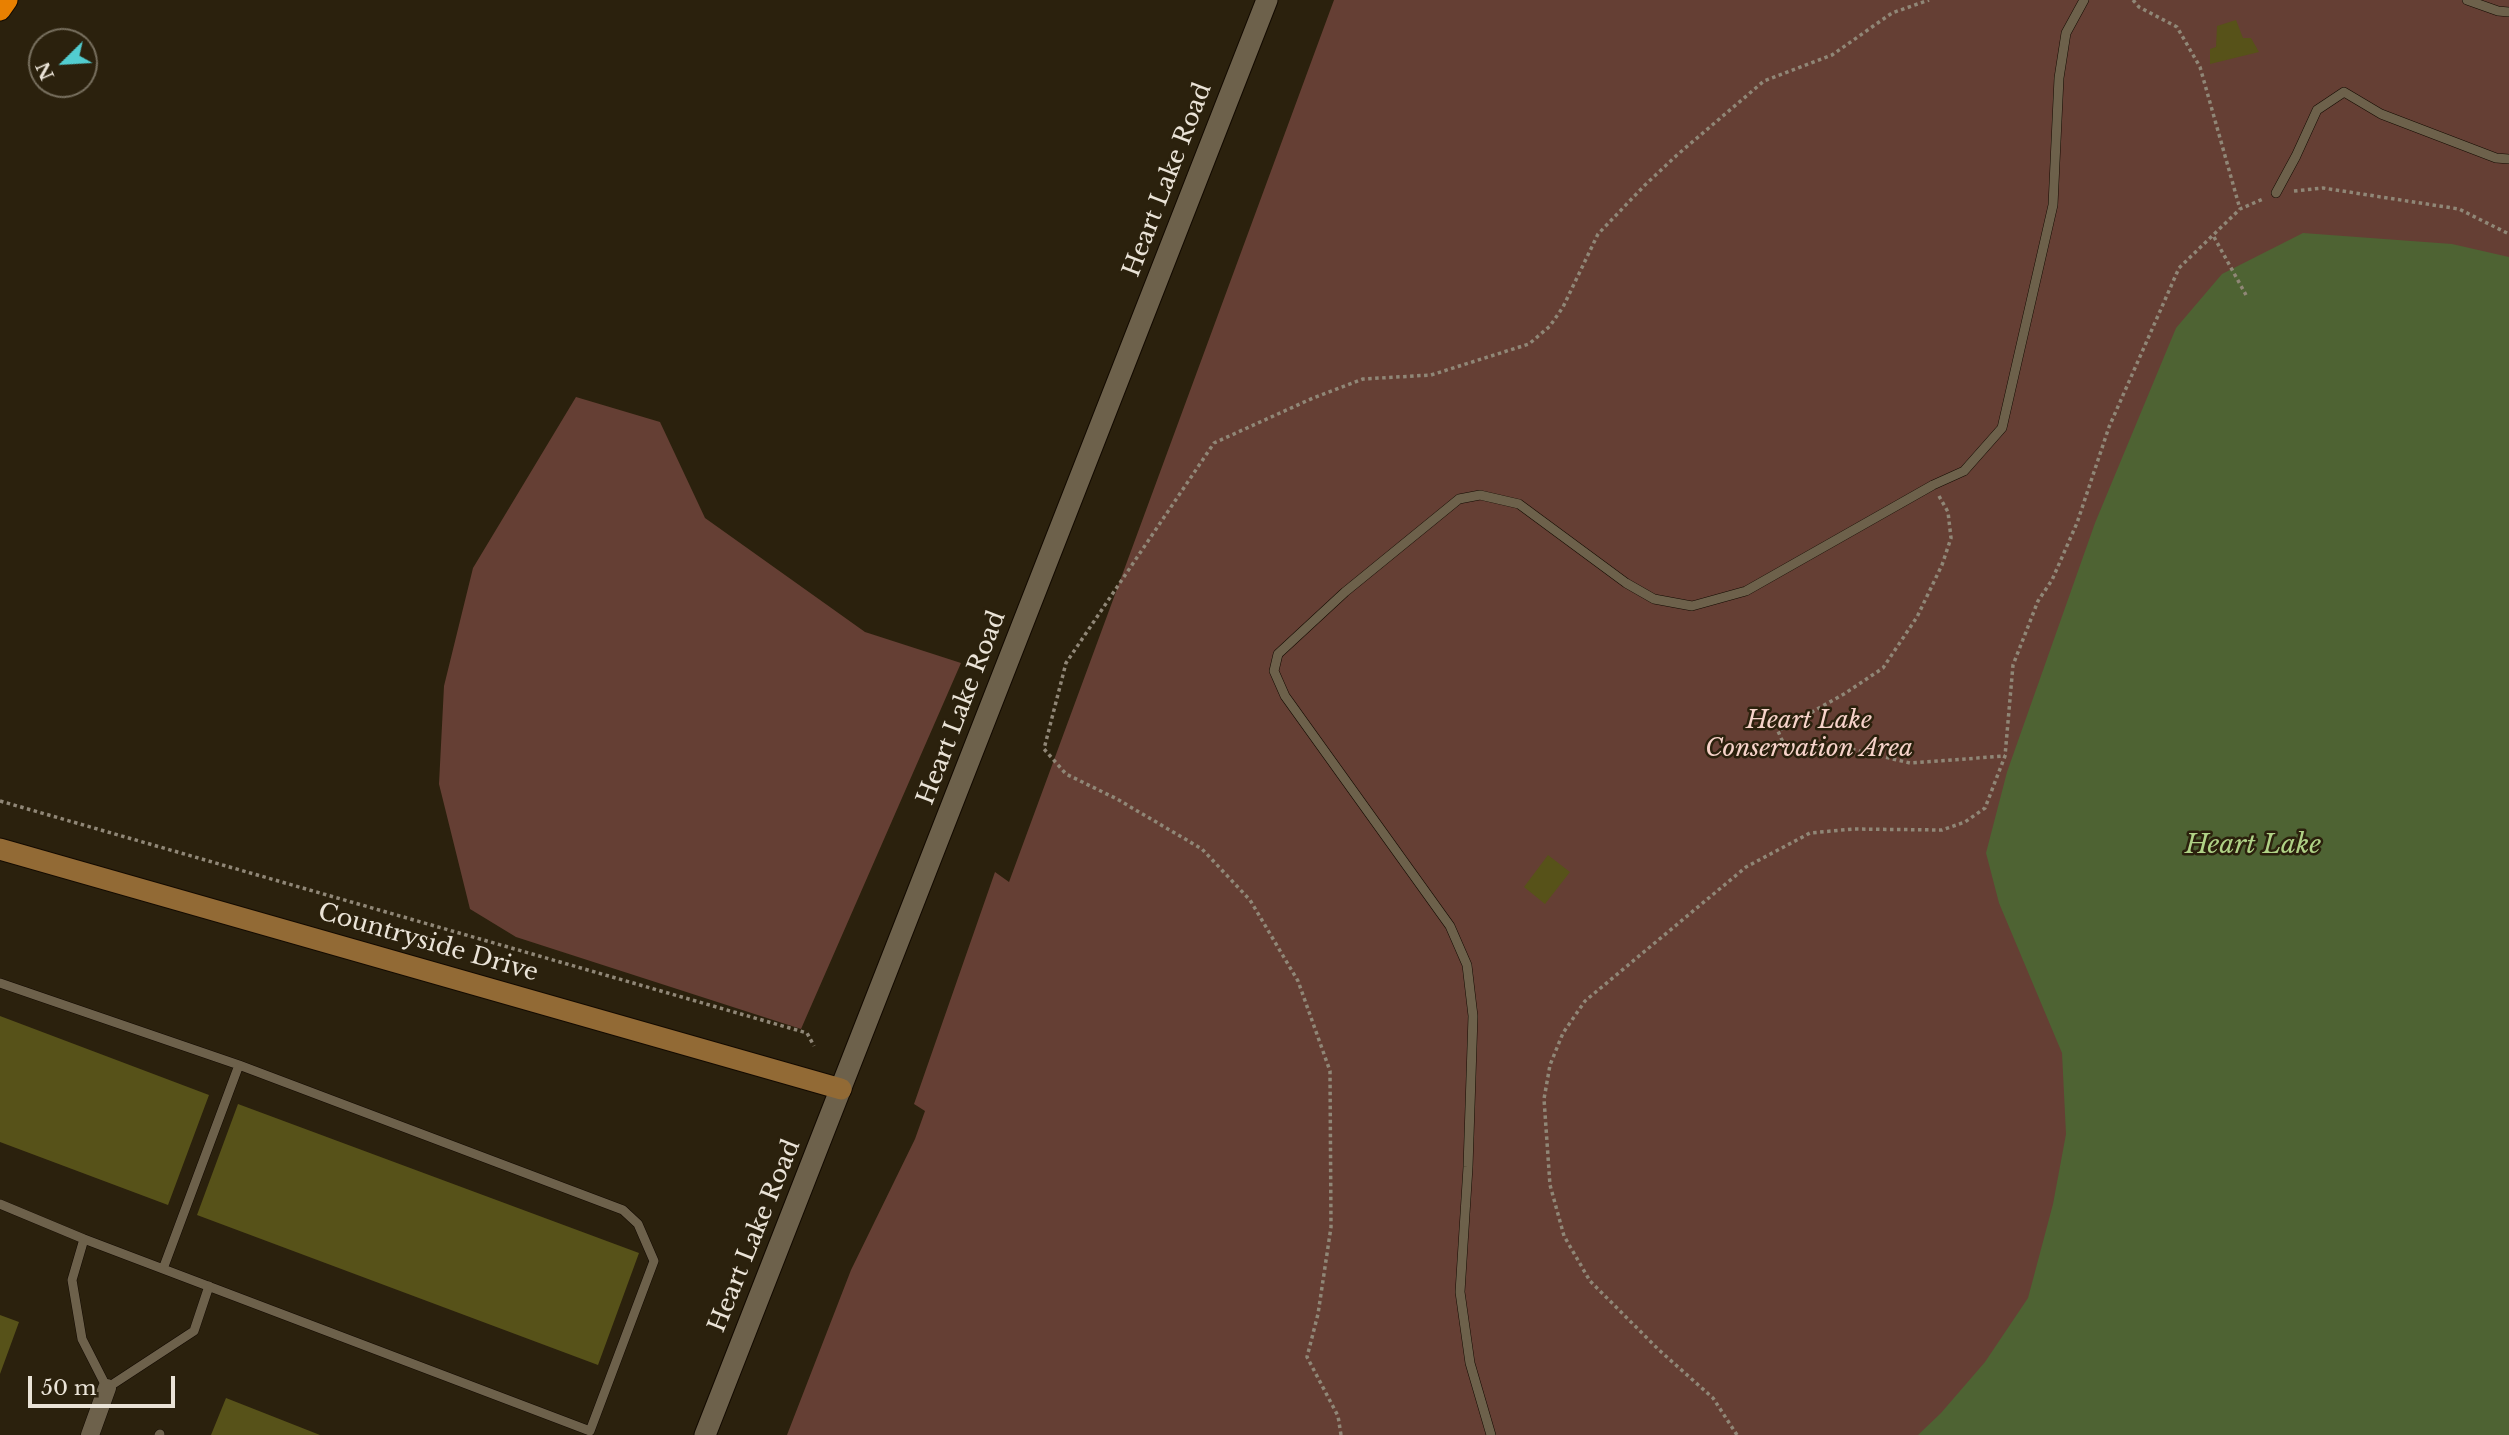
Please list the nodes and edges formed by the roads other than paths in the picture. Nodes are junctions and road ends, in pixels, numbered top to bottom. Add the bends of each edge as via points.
1 (7, 0) edge
2 (1267, 0) edge
3 (2084, 0) edge
4 (2467, 0) edge
5 (0, 10) edge
6 (2509, 12) edge
7 (2509, 159) edge
8 (2276, 193) road end
9 (0, 849) edge
10 (0, 983) edge
11 (239, 1065) junction
12 (841, 1089) junction
13 (0, 1204) edge
14 (84, 1239) junction
15 (163, 1269) junction
16 (209, 1286) junction
17 (107, 1388) junction
18 (90, 1435) edge
19 (705, 1435) edge
20 (1491, 1435) edge

1 - 5 highway
2 - 12 street, Heart Lake Road
3 - 20 lane via 2066,33 2059,78 2053,205 2002,428 1964,471 1746,591 1692,606 1654,599 1626,583 1520,504 1480,495 1459,499 1278,654 1274,671 1285,696 1450,926 1467,965 1474,1016 1460,1292 1471,1363
4 - 6 lane
7 - 8 lane via 2381,114 2344,92 2316,110
9 - 12 main road, Countryside Drive
10 - 11 lane
11 - 15 lane
11 - 16 lane via 623,1210 638,1224 654,1261 590,1431
12 - 19 street, Heart Lake Road
13 - 14 lane
14 - 15 lane
14 - 17 lane via 72,1280 82,1339
15 - 16 lane
16 - 17 lane via 194,1331
17 - 18 street

